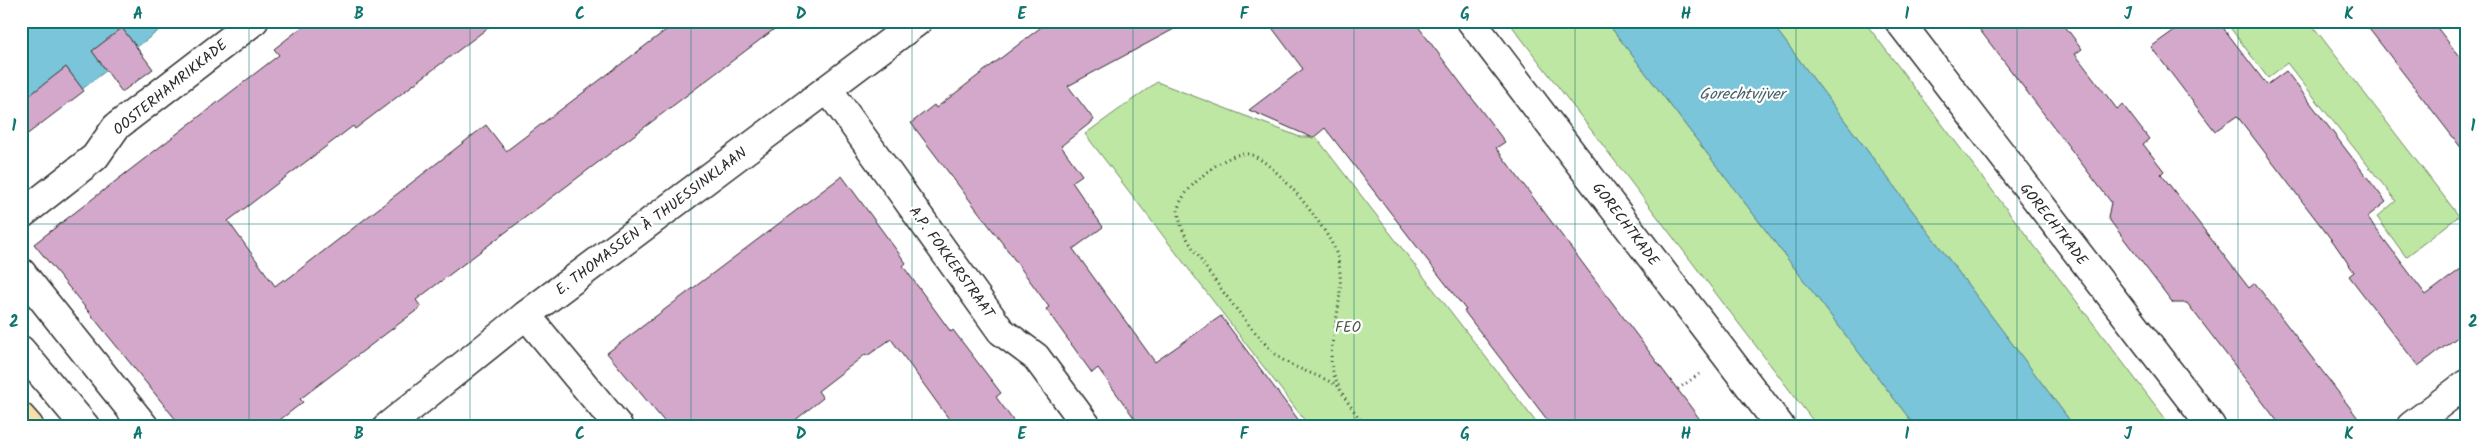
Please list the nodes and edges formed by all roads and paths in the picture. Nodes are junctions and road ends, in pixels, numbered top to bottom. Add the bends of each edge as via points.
1 (254, 21) edge
2 (918, 21) edge
3 (1471, 21) edge
4 (1899, 21) edge
5 (828, 89) junction
6 (21, 215) edge
7 (21, 272) edge
8 (526, 315) junction
9 (21, 350) edge
10 (2466, 384) edge
11 (1338, 386) junction
12 (21, 417) edge
13 (1634, 422) dead end
14 (29, 426) edge
15 (85, 426) edge
16 (144, 426) edge
17 (388, 426) edge
18 (618, 426) edge
19 (1087, 426) edge
20 (1365, 426) edge
21 (1629, 426) edge
22 (1780, 426) edge
23 (2212, 426) edge
24 (2411, 426) edge

1 - 6 street, OOSTERHAMRIKKADE via 116,127 94,157
2 - 5 street, E. THOMASSEN À THUESSINKLAAN
3 - 22 street, GORECHTKADE
4 - 23 street, GORECHTKADE
5 - 8 street, E. THOMASSEN À THUESSINKLAAN
5 - 19 street, A.P. FOKKERSTRAAT via 1001,331 1036,357
7 - 16 street
8 - 17 street, E. THOMASSEN À THUESSINKLAAN
8 - 18 street
9 - 15 street
10 - 24 street
11 - 11 path via 1331,366 1340,279 1338,258 1331,241 1290,186 1263,160 1250,154 1237,155 1218,164 1184,195 1178,210 1181,227 1220,287 1265,346 1280,359
11 - 20 path
12 - 14 main road
13 - 21 path

